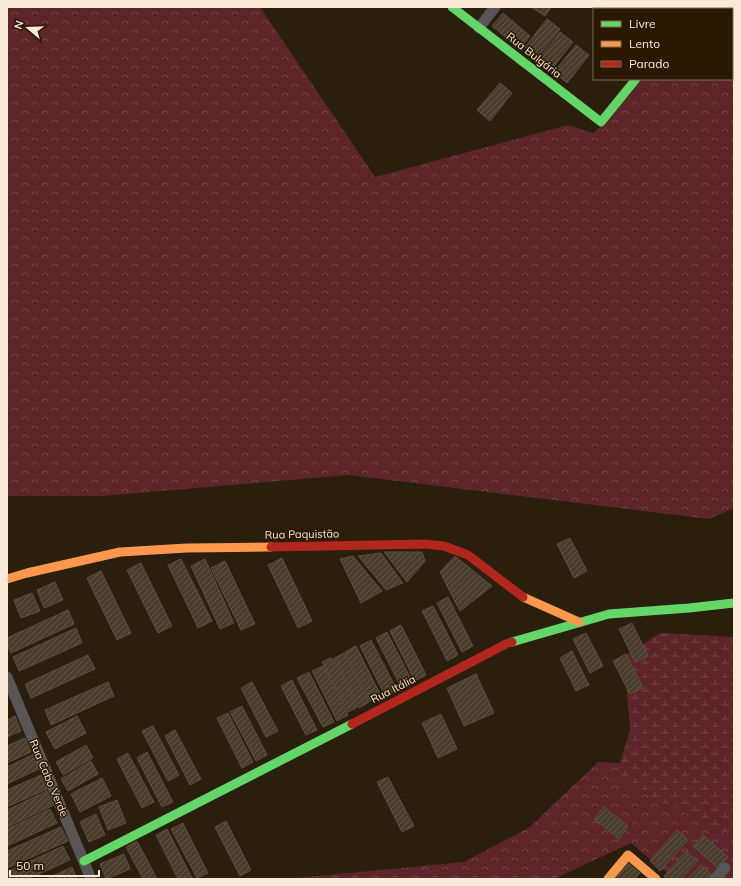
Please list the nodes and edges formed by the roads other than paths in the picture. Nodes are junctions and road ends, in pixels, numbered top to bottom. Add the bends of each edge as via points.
1 (452, 7) edge
2 (495, 7) edge
3 (479, 28) junction
4 (635, 80) edge
5 (7, 579) edge
6 (734, 603) edge
7 (579, 622) junction
8 (7, 677) edge
9 (84, 861) junction
10 (725, 868) dead end
11 (91, 879) edge
12 (608, 879) edge
13 (656, 879) edge
14 (715, 879) edge

1 - 3 street, Rua Bulgária
2 - 3 street
3 - 4 street, Rua Bulgária via 601,122
5 - 7 street, Rua Paquistão via 120,552 186,548 425,544 444,546 468,555 523,597
6 - 7 street, Rua Itália via 609,614
7 - 9 street, Rua Itália via 508,643
8 - 9 street, Rua Cabo Verde
9 - 11 street, Rua Cabo Verde
10 - 14 street
12 - 13 street via 628,855

